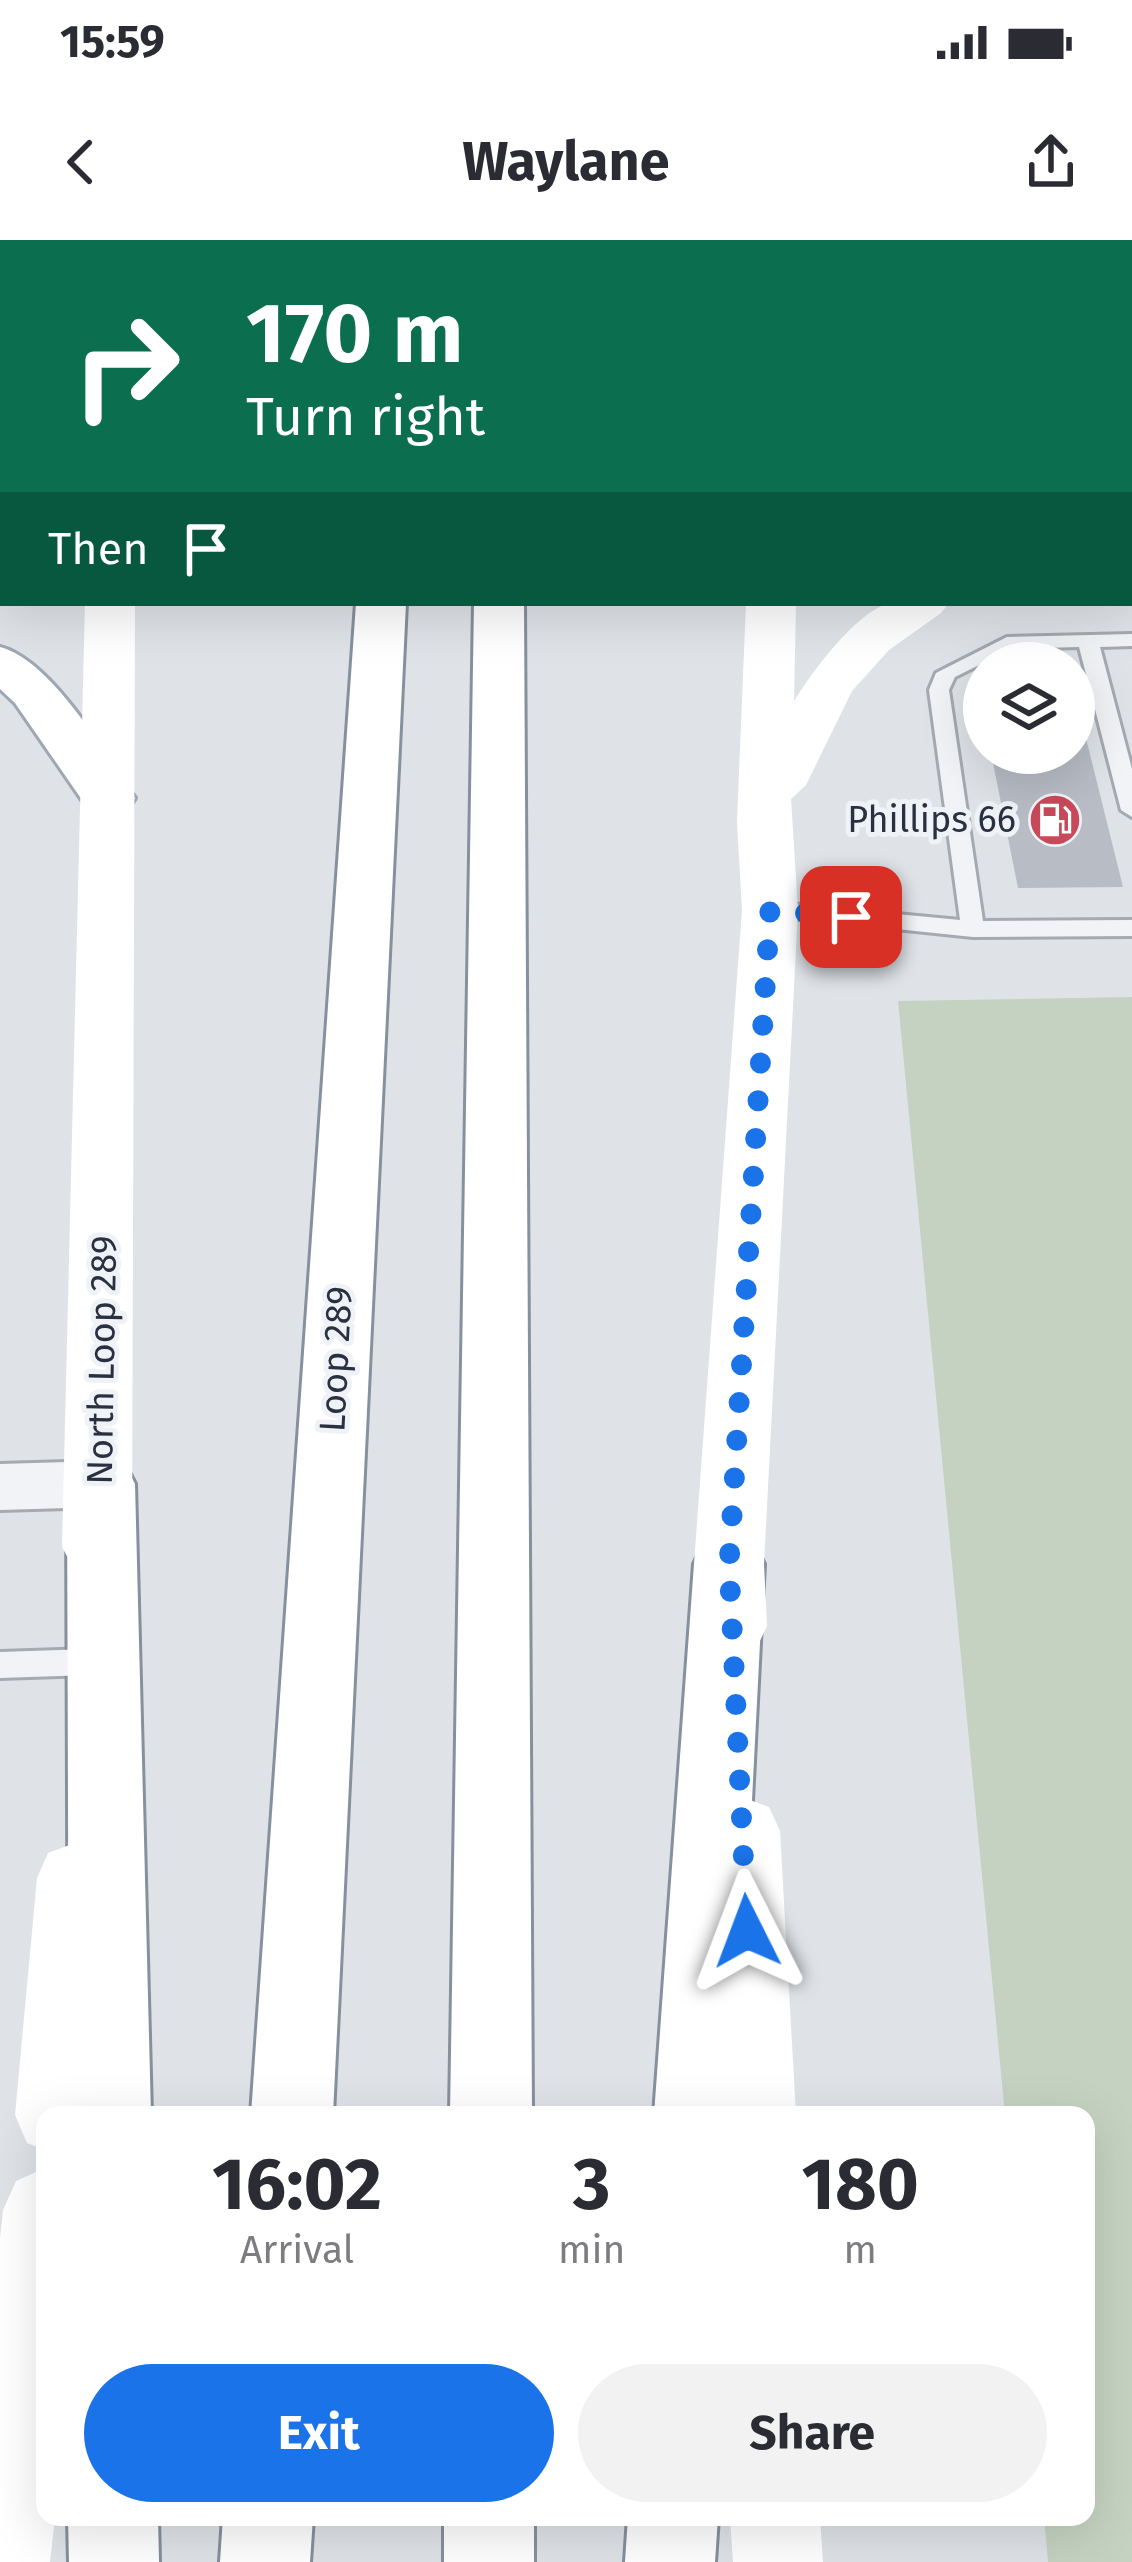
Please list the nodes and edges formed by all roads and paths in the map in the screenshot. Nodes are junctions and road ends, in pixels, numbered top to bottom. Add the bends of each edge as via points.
1 (110, 606) edge
2 (771, 606) edge
3 (920, 606) edge
4 (499, 620) edge
5 (380, 622) edge
6 (1132, 640) edge
7 (1088, 641) junction
8 (0, 662) edge
9 (108, 798) junction
10 (1132, 810) edge
11 (764, 822) junction
12 (770, 910) junction
13 (1132, 928) edge
14 (973, 929) junction
15 (101, 1484) junction
16 (0, 1487) edge
17 (729, 1564) junction
18 (90, 1662) junction
19 (0, 1665) edge
20 (57, 2106) edge
21 (110, 2106) edge
22 (293, 2106) edge
23 (491, 2106) edge
24 (696, 2106) edge
25 (755, 2106) edge
26 (36, 2289) edge
27 (113, 2526) edge
28 (267, 2526) edge
29 (489, 2526) edge
30 (672, 2526) edge
31 (776, 2526) edge
32 (5, 2562) edge
33 (114, 2562) edge
34 (265, 2562) edge
35 (489, 2562) edge
36 (670, 2562) edge
37 (778, 2562) edge

1 - 9 main road, North Loop 289
2 - 11 main road
3 - 11 main road via 824,686
4 - 23 main road
5 - 22 main road, Loop 289
6 - 7 lane
7 - 10 lane
7 - 14 lane via 1006,643 946,673 939,690
8 - 9 main road via 33,692
9 - 15 main road, North Loop 289
11 - 12 main road
12 - 14 lane
12 - 17 main road
13 - 14 lane
15 - 16 street
15 - 18 main road, North Loop 289
15 - 21 main road
17 - 24 main road
17 - 25 main road
18 - 19 lane
18 - 20 main road, North Loop 289
26 - 32 main road
27 - 33 main road
28 - 34 main road
29 - 35 main road
30 - 36 main road
31 - 37 main road

